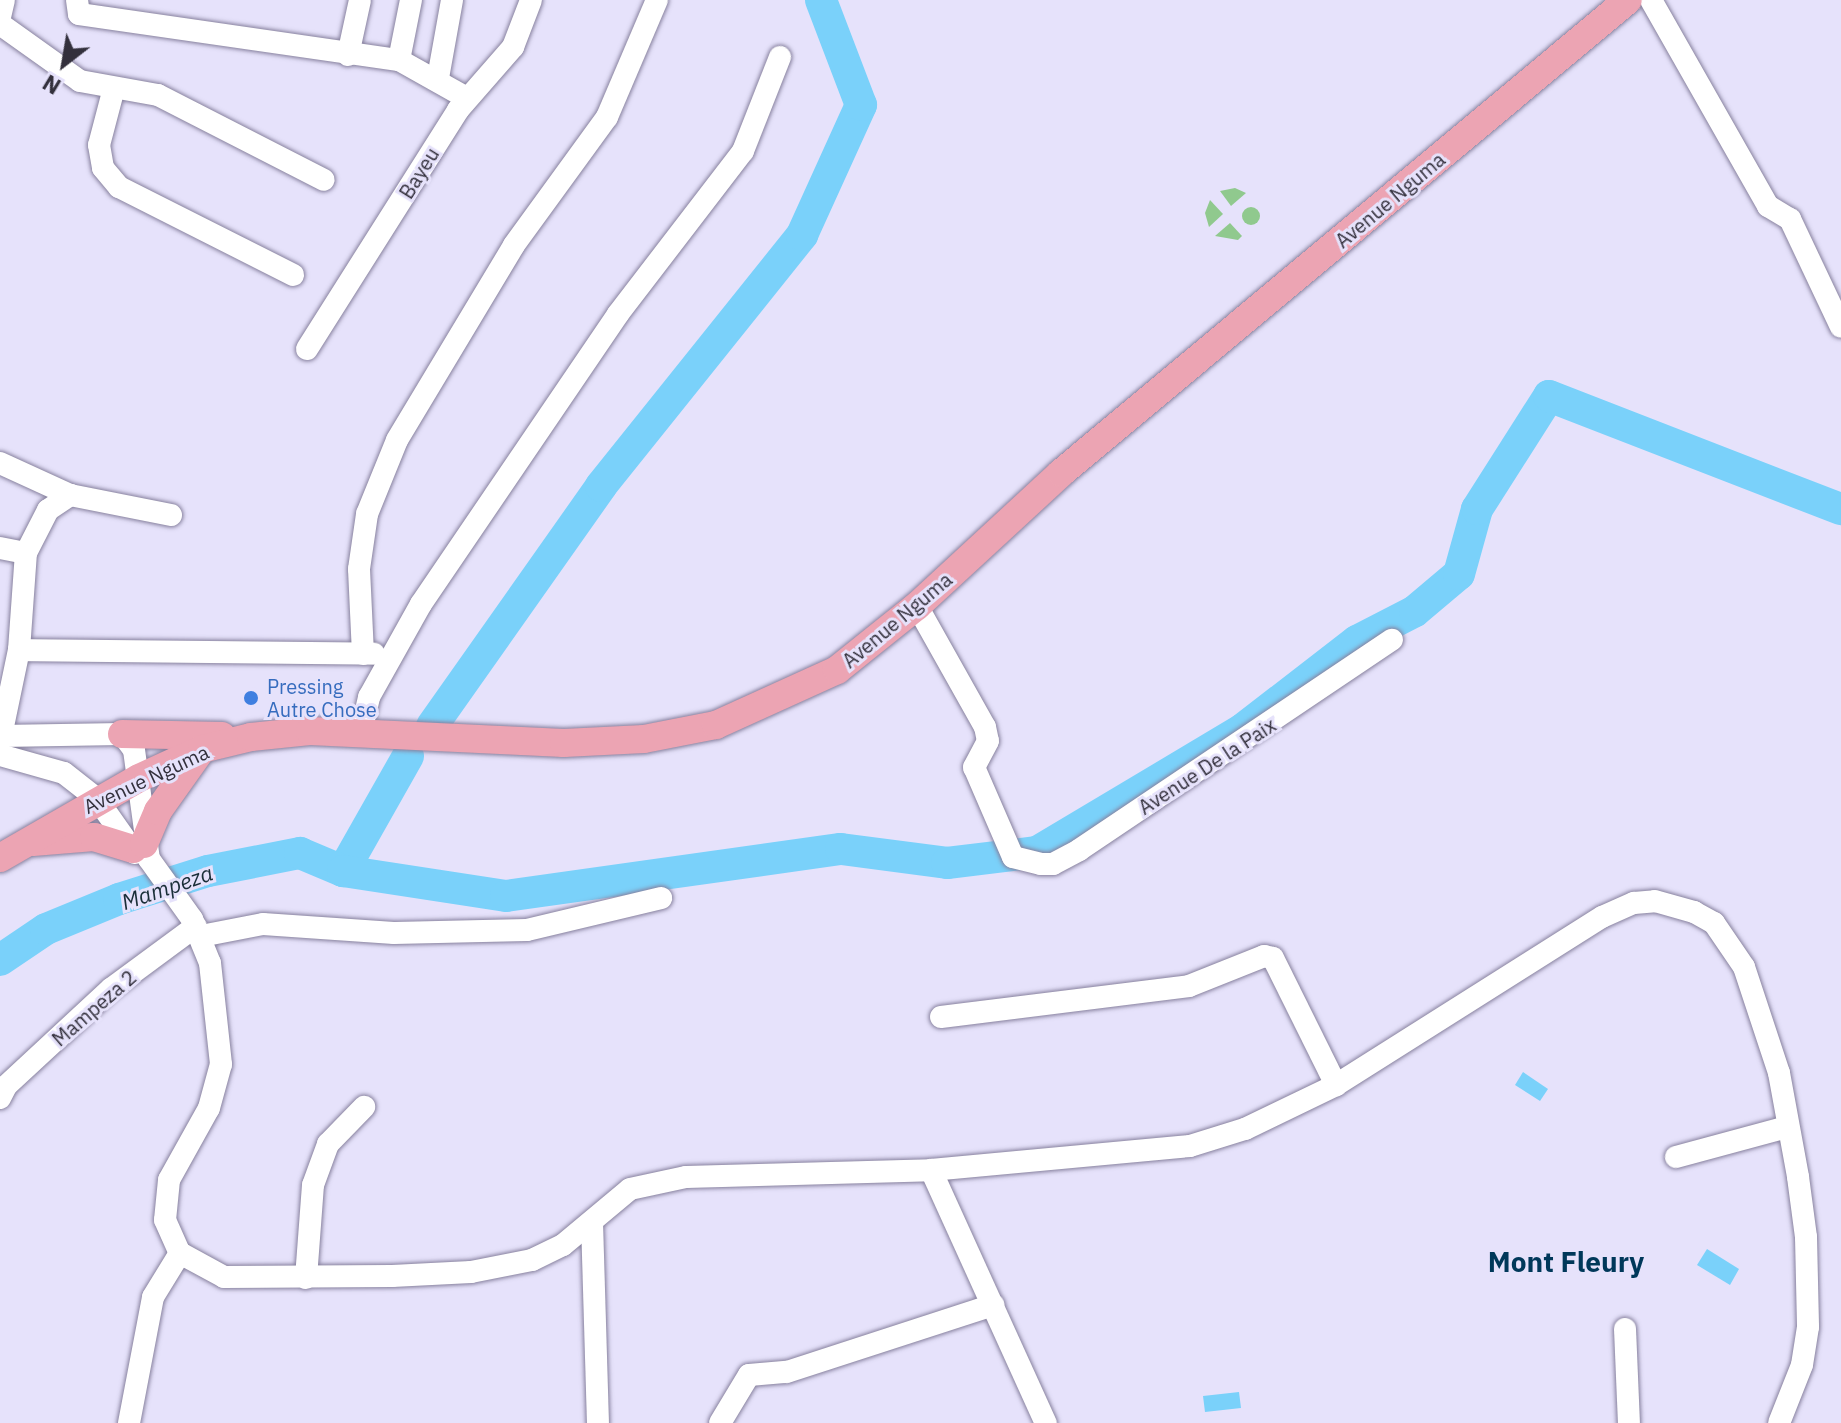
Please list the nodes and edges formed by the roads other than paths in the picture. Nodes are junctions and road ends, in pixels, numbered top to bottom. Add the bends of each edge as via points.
1 (4, 0) edge
2 (77, 0) edge
3 (360, 0) edge
4 (411, 0) edge
5 (452, 0) edge
6 (531, 0) edge
7 (657, 0) edge
8 (1628, 0) edge
9 (1651, 0) edge
10 (124, 10) edge
11 (0, 17) edge
12 (0, 24) edge
13 (348, 55) junction
14 (780, 57) dead end
15 (399, 60) junction
16 (438, 78) junction
17 (114, 88) junction
18 (467, 98) junction
19 (324, 180) dead end
20 (293, 275) dead end
21 (1841, 327) edge
22 (307, 349) dead end
23 (0, 463) edge
24 (70, 495) junction
25 (171, 515) dead end
26 (0, 548) edge
27 (26, 553) junction
28 (917, 606) junction
29 (1392, 640) dead end
30 (19, 650) junction
31 (363, 654) junction
32 (391, 654) junction
33 (361, 732) junction
34 (122, 734) junction
35 (0, 736) edge
36 (251, 737) junction
37 (202, 749) junction
38 (0, 755) edge
39 (139, 778) junction
40 (97, 799) junction
41 (24, 843) junction
42 (142, 854) junction
43 (0, 858) edge
44 (661, 898) dead end
45 (194, 925) junction
46 (941, 1017) dead end
47 (1336, 1085) junction
48 (0, 1098) edge
49 (364, 1107) dead end
50 (1787, 1127) junction
51 (1676, 1157) dead end
52 (931, 1170) junction
53 (592, 1222) junction
54 (180, 1253) junction
55 (306, 1278) junction
56 (993, 1305) junction
57 (1625, 1329) dead end
58 (129, 1423) edge
59 (598, 1423) edge
60 (720, 1423) edge
61 (1046, 1423) edge
62 (1629, 1423) edge
63 (1779, 1423) edge

1 - 11 street
2 - 10 street via 79,14
3 - 13 street
4 - 15 street
5 - 16 street
6 - 18 street, Bayeu via 513,47
7 - 31 street via 607,117 514,245 397,440 367,514 359,569
8 - 28 main road, Avenue Nguma via 1061,473
9 - 21 street via 1768,206 1790,219
10 - 13 street
12 - 17 street via 80,81
13 - 15 street
14 - 32 street via 743,151 618,314
15 - 16 street
16 - 18 street
17 - 19 street via 127,86 158,95
17 - 20 street via 99,145 103,168 119,187
18 - 22 street, Bayeu
23 - 24 street
24 - 25 street
24 - 27 street via 48,510
26 - 27 street
27 - 30 street
28 - 29 street, Avenue De la Paix via 985,727 988,741 974,767 1012,853 1053,864
28 - 33 main road, Avenue Nguma via 837,670 716,725 644,739 564,743
30 - 31 street
30 - 35 street
31 - 32 street
32 - 33 street via 369,697
33 - 36 main road, Avenue Nguma
34 - 35 street
34 - 36 main road
34 - 39 street via 134,750
36 - 37 main road, Avenue Nguma
37 - 39 main road, Avenue Nguma
37 - 42 main road via 158,811
38 - 40 street via 48,765
39 - 40 main road, Avenue Nguma
39 - 42 street
40 - 41 main road, Avenue Nguma
40 - 42 street
41 - 42 main road via 94,837
41 - 43 main road, Avenue Nguma
42 - 45 street
44 - 45 street via 527,930 394,933
45 - 48 street, Mampeza 2 via 112,988 6,1086
45 - 54 street via 215,990 221,1064 209,1108 169,1180 163,1203
46 - 47 street via 1189,986 1264,956 1273,958
47 - 50 street via 1602,917 1634,903 1655,901 1694,912 1714,923 1731,942 1779,1073
47 - 52 street via 1245,1129 1190,1146
49 - 55 street via 328,1144 313,1185
50 - 51 street
50 - 63 street via 1806,1237 1808,1327 1802,1365
52 - 53 street via 646,1183 611,1200
52 - 56 street
53 - 55 street via 532,1260 471,1272
53 - 59 street
54 - 55 street via 224,1277
54 - 58 street via 153,1297
56 - 60 street via 787,1372 749,1375
56 - 61 street
57 - 62 street

